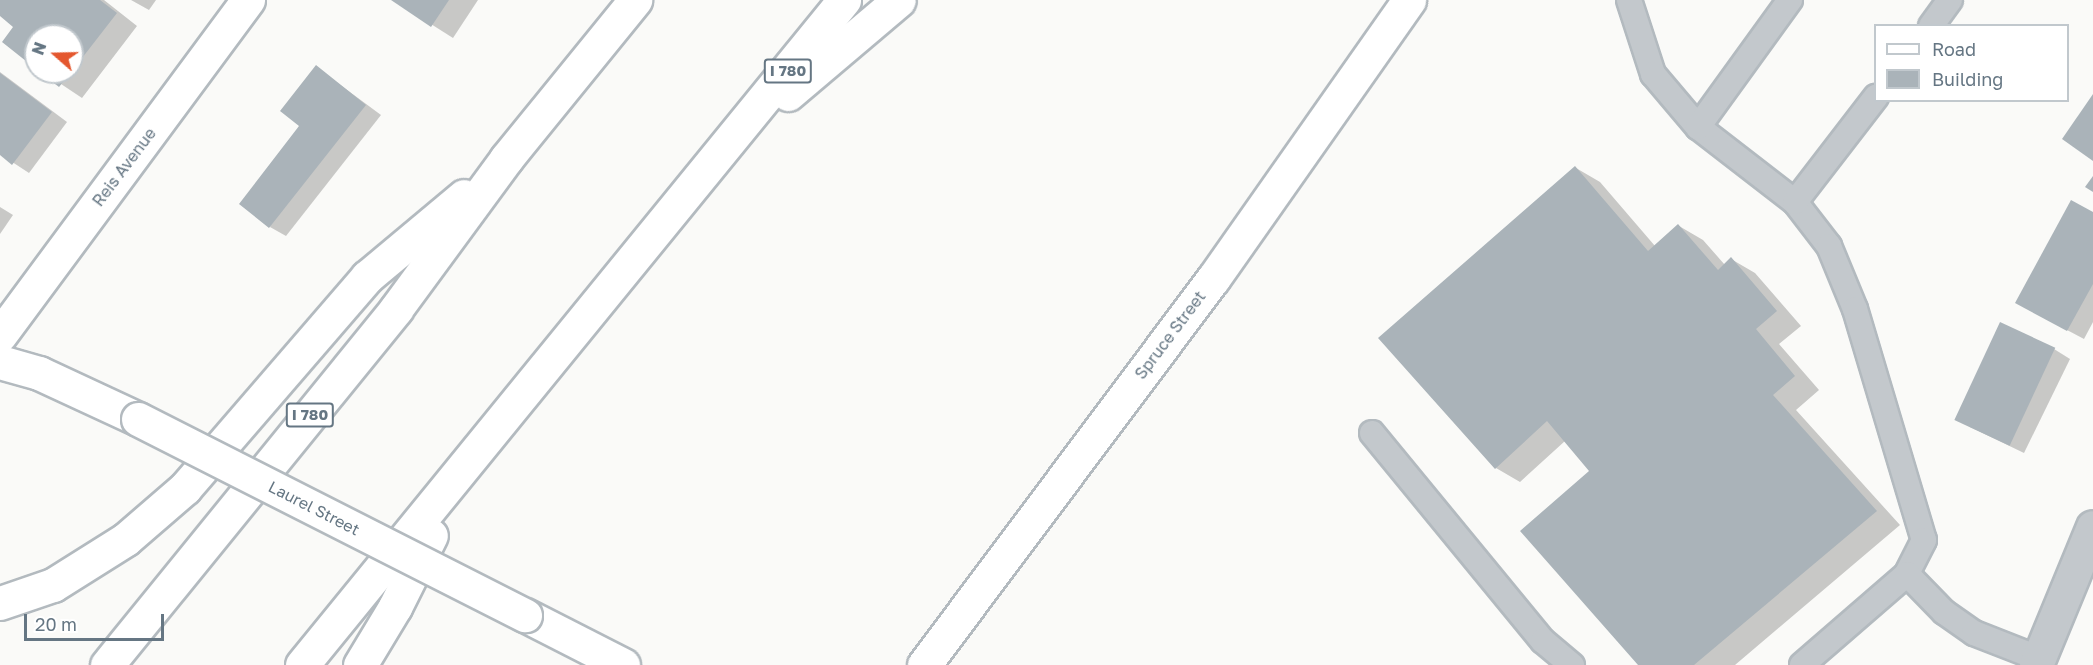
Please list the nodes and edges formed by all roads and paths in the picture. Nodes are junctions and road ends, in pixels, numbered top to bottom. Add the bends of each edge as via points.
1 (248, 0) edge
2 (635, 0) edge
3 (844, 0) edge
4 (899, 0) edge
5 (1410, 0) edge
6 (1629, 0) edge
7 (1790, 0) edge
8 (1950, 0) edge
9 (1932, 24) edge
10 (1874, 98) edge
11 (1698, 127) junction
12 (732, 142) junction
13 (506, 159) junction
14 (1795, 202) junction
15 (0, 335) edge
16 (0, 363) edge
17 (1372, 434) dead end
18 (465, 464) junction
19 (2093, 527) edge
20 (1907, 574) junction
21 (0, 603) edge
22 (2037, 662) edge
23 (107, 665) edge
24 (302, 665) edge
25 (360, 665) edge
26 (623, 665) edge
27 (924, 665) edge
28 (1572, 665) edge
29 (1802, 665) edge

1 - 15 main road, Reis Avenue
2 - 13 main road, I 780
3 - 12 main road, I 780
4 - 12 main road
5 - 27 main road, Spruce Street via 1213,279
6 - 11 lane via 1653,74
7 - 11 lane
8 - 9 lane
10 - 14 lane
11 - 14 lane
12 - 18 main road, I 780
13 - 21 main road via 367,278 176,495 126,539 53,585
13 - 23 main road, I 780 via 396,309
14 - 20 lane via 1829,246 1855,309 1924,540
16 - 26 main road, Laurel Street, bridge via 39,373 138,419
17 - 28 lane via 1543,640
18 - 24 main road, I 780
18 - 25 main road via 395,607
19 - 22 street
20 - 22 lane via 1944,612 1974,633
20 - 29 lane

